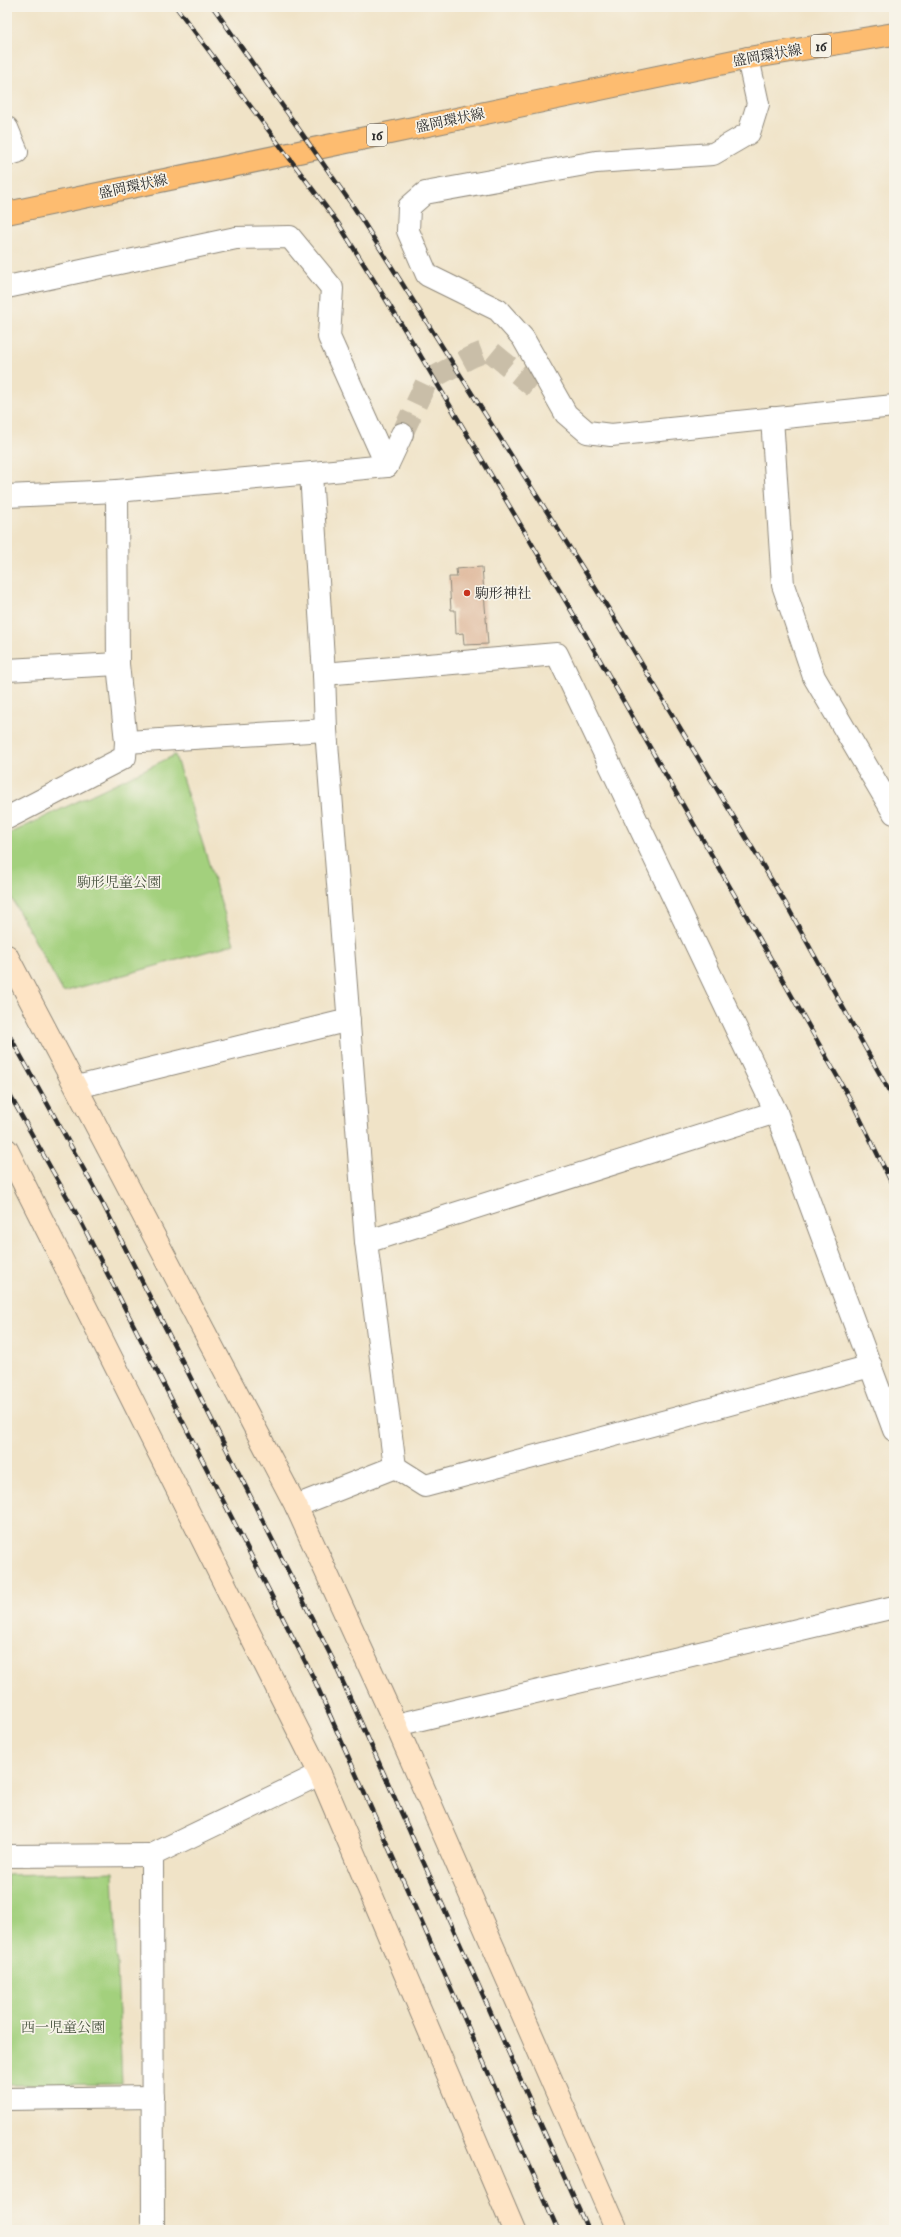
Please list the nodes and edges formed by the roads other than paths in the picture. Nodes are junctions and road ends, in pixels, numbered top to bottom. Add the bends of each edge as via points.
1 (894, 34) edge
2 (748, 58) junction
3 (7, 128) edge
4 (7, 154) edge
5 (7, 213) edge
6 (7, 287) edge
7 (534, 387) tunnel mouth
8 (894, 406) edge
9 (566, 414) junction
10 (772, 418) junction
11 (402, 434) tunnel mouth
12 (387, 466) junction
13 (311, 474) junction
14 (117, 491) junction
15 (7, 496) edge
16 (118, 664) junction
17 (7, 670) edge
18 (324, 674) junction
19 (326, 730) junction
20 (126, 742) junction
21 (894, 813) edge
22 (7, 818) edge
23 (7, 956) edge
24 (349, 1020) junction
25 (78, 1087) junction
26 (776, 1112) junction
27 (7, 1150) edge
28 (366, 1242) junction
29 (871, 1366) junction
30 (894, 1430) edge
31 (395, 1467) junction
32 (296, 1506) junction
33 (894, 1607) edge
34 (396, 1725) junction
35 (320, 1774) junction
36 (152, 1855) junction
37 (7, 1856) edge
38 (153, 2098) junction
39 (7, 2099) edge
40 (153, 2230) edge
41 (514, 2230) edge
42 (617, 2230) edge

1 - 2 main road, 盛岡環状線 / 16
2 - 5 main road, 盛岡環状線 / 16
2 - 9 street via 758,104 749,133 713,154 596,162 425,193 409,207 408,231 426,275 498,310 523,338
3 - 4 street via 17,152
6 - 12 street via 236,238 290,237 332,288 329,337
7 - 9 street
8 - 10 street
9 - 10 street via 587,432 611,435
10 - 21 street via 783,585 814,677
11 - 12 street
12 - 13 street
13 - 14 street
13 - 18 street
14 - 15 street
14 - 16 street
16 - 17 street
16 - 20 street
18 - 19 street
18 - 26 street via 557,654
19 - 20 street
19 - 24 street
20 - 22 street via 125,756
23 - 25 street
24 - 25 street
24 - 28 street
25 - 32 street
26 - 28 street
26 - 29 street
27 - 35 street
28 - 31 street
29 - 30 street
29 - 31 street via 425,1486
31 - 32 street
32 - 34 street
33 - 34 street
34 - 42 street
35 - 36 street
35 - 41 street
36 - 37 street
36 - 38 street
38 - 39 street
38 - 40 street

